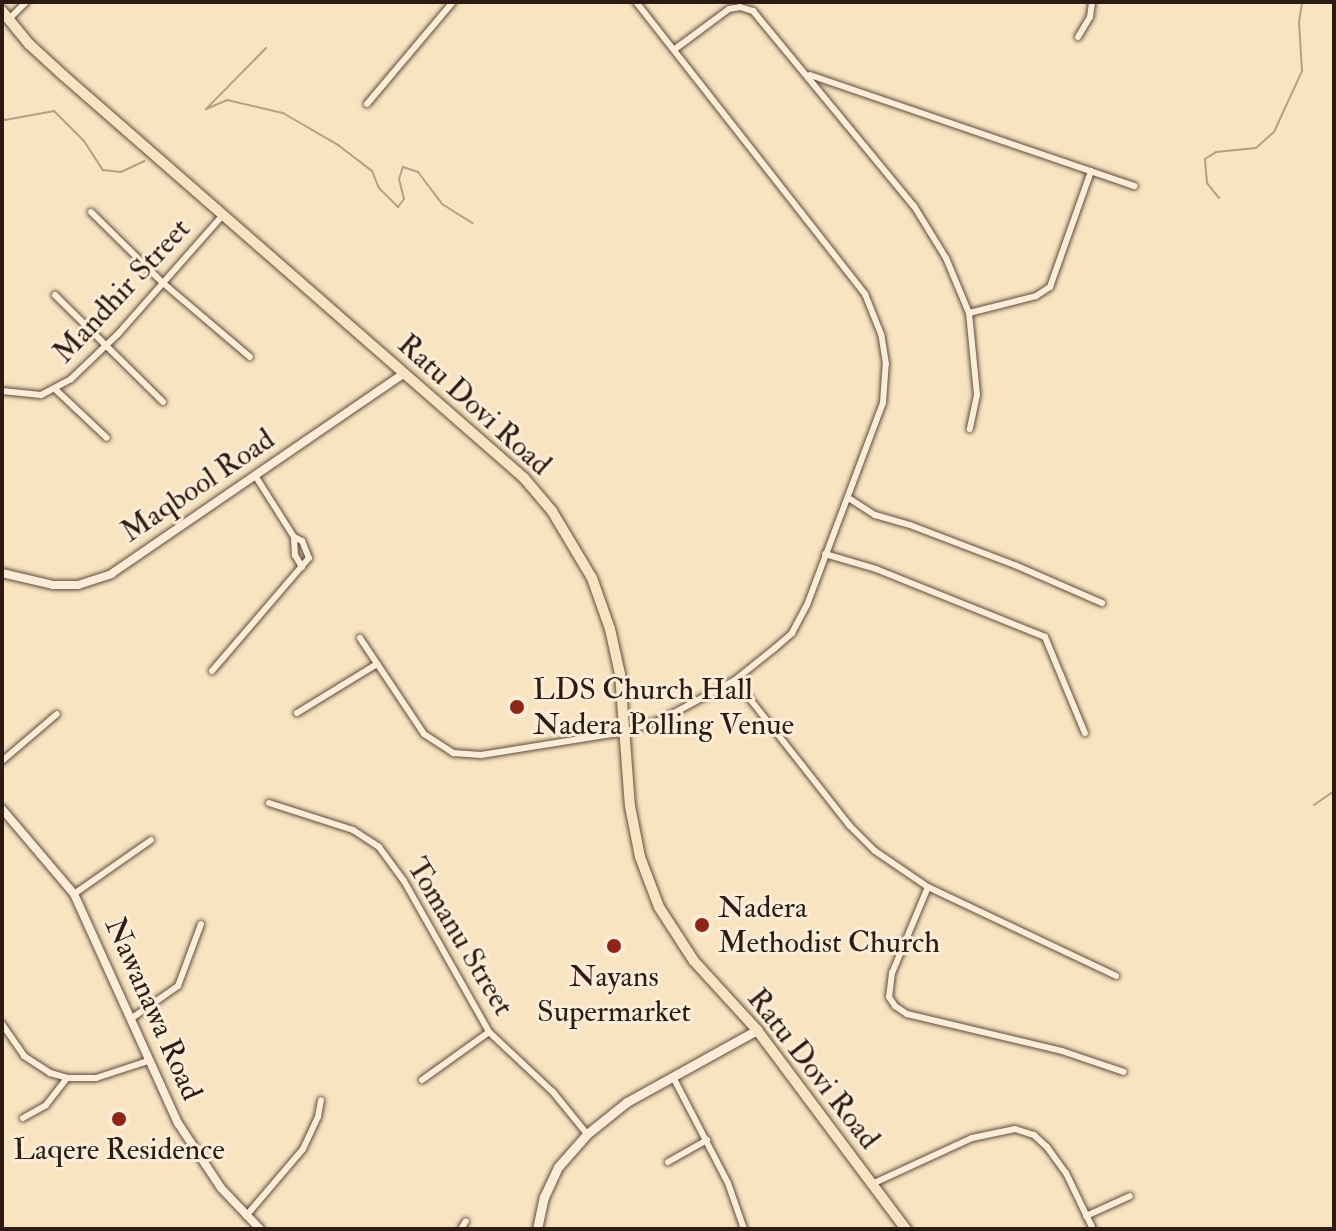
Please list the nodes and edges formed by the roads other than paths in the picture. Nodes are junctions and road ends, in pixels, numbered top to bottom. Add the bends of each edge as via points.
1 (26, 2) edge
2 (453, 2) edge
3 (636, 2) edge
4 (1092, 2) edge
5 (5, 15) edge
6 (1078, 37) dead end
7 (675, 49) junction
8 (810, 75) junction
9 (367, 104) dead end
10 (1091, 171) junction
11 (1135, 186) dead end
12 (91, 212) dead end
13 (223, 215) junction
14 (163, 283) junction
15 (55, 295) dead end
16 (969, 313) junction
17 (105, 347) junction
18 (250, 357) dead end
19 (405, 373) junction
20 (55, 389) junction
21 (2, 391) edge
22 (163, 402) dead end
23 (970, 429) dead end
24 (107, 438) dead end
25 (256, 477) junction
26 (850, 499) junction
27 (294, 537) junction
28 (825, 554) junction
29 (302, 567) junction
30 (2, 573) edge
31 (1102, 603) dead end
32 (360, 638) dead end
33 (377, 664) junction
34 (212, 671) dead end
35 (735, 680) junction
36 (297, 713) dead end
37 (57, 714) dead end
38 (624, 732) junction
39 (1085, 733) dead end
40 (2, 761) edge
41 (269, 803) dead end
42 (2, 809) edge
43 (151, 840) dead end
44 (928, 887) junction
45 (74, 894) junction
46 (201, 924) dead end
47 (1116, 976) dead end
48 (132, 1018) junction
49 (2, 1024) edge
50 (757, 1030) junction
51 (489, 1032) junction
52 (148, 1061) junction
53 (1124, 1072) dead end
54 (673, 1077) junction
55 (67, 1078) junction
56 (422, 1080) dead end
57 (321, 1100) dead end
58 (23, 1118) dead end
59 (587, 1134) junction
60 (707, 1140) junction
61 (668, 1162) dead end
62 (872, 1184) junction
63 (1130, 1196) dead end
64 (246, 1216) junction
65 (1086, 1216) junction
66 (466, 1221) dead end
67 (260, 1229) edge
68 (461, 1229) edge
69 (537, 1229) edge
70 (744, 1229) edge
71 (906, 1229) edge
72 (1093, 1229) edge

1 - 5 street
2 - 9 street
3 - 7 street
4 - 6 street
5 - 13 main road, Ratu Dovi Road via 64,76
7 - 8 street via 729,9 740,7 753,11
7 - 26 street via 865,294 881,334 886,364 883,403
8 - 10 street
8 - 16 street via 914,206 946,258
10 - 11 street
10 - 16 street via 1050,287 1036,296
12 - 14 street
13 - 14 street, Mandhir Street
13 - 19 main road, Ratu Dovi Road
14 - 17 street, Mandhir Street
14 - 18 street
15 - 17 street
16 - 23 street via 977,395
17 - 20 street, Mandhir Street
17 - 22 street
19 - 25 street, Maqbool Road
19 - 38 main road, Ratu Dovi Road via 524,478 575,546 610,629
20 - 21 street, Mandhir Street via 26,395
20 - 24 street
25 - 27 street
25 - 30 street, Maqbool Road via 95,582 53,585
26 - 28 street
26 - 31 street via 875,515
27 - 29 street
27 - 29 street via 309,555
28 - 35 street via 792,633
28 - 39 street via 1045,637
29 - 34 street
32 - 33 street
33 - 36 street
33 - 38 street via 424,734 453,753 481,755
35 - 38 street via 684,709
35 - 44 street via 850,826 875,851
37 - 40 street
38 - 50 main road, Ratu Dovi Road via 640,857 659,907 694,961
41 - 51 street, Tomanu Street via 353,830 379,847 404,881
42 - 45 street, Nawanawa Road
43 - 45 street
44 - 47 street
44 - 53 street via 892,973 889,997 895,1006 907,1014 1062,1051
45 - 48 street, Nawanawa Road
46 - 48 street via 178,986
48 - 52 street, Nawanawa Road
49 - 55 street via 24,1056
50 - 54 main road
50 - 62 main road, Ratu Dovi Road
51 - 56 street
51 - 59 street, Tomanu Street via 553,1092
52 - 55 street via 96,1078
52 - 64 street, Nawanawa Road via 196,1156
54 - 59 main road via 627,1102
54 - 60 street
55 - 58 street via 46,1105
57 - 64 street via 303,1149
59 - 69 main road via 558,1167
60 - 61 street
60 - 70 street
62 - 65 street via 972,1138 1015,1129 1034,1135 1047,1147
62 - 71 main road, Ratu Dovi Road
63 - 65 street
64 - 67 street, Nawanawa Road
65 - 72 street
66 - 68 street

